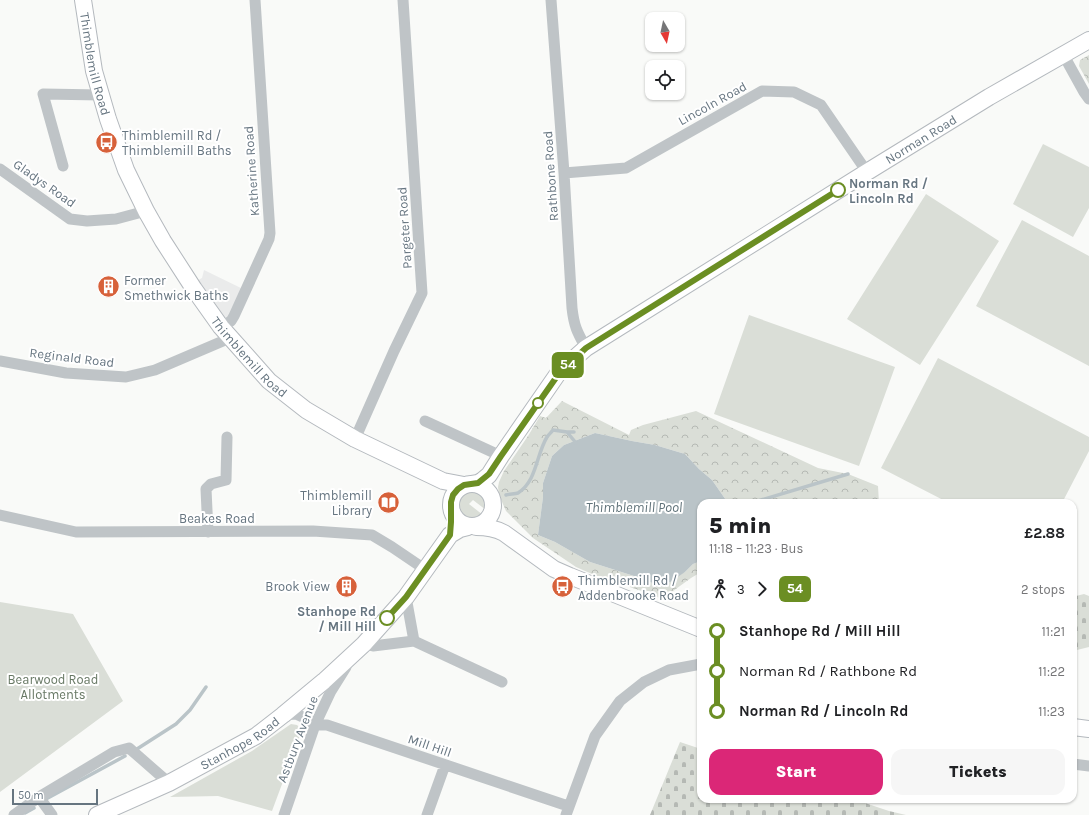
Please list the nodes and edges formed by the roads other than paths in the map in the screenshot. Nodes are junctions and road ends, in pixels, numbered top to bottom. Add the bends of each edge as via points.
1 (83, 0) edge
2 (255, 0) edge
3 (403, 0) edge
4 (551, 0) edge
5 (563, 0) edge
6 (1089, 40) edge
7 (1063, 54) junction
8 (101, 95) junction
9 (1089, 99) edge
10 (63, 166) dead end
11 (0, 169) edge
12 (867, 172) junction
13 (564, 173) junction
14 (146, 211) junction
15 (226, 332) junction
16 (586, 348) junction
17 (0, 361) edge
18 (425, 421) dead end
19 (226, 437) dead end
20 (355, 439) junction
21 (501, 456) junction
22 (489, 474) junction
23 (443, 481) junction
24 (468, 485) junction
25 (490, 494) junction
26 (451, 506) junction
27 (493, 510) junction
28 (0, 515) edge
29 (472, 527) junction
30 (208, 532) junction
31 (504, 533) junction
32 (450, 535) junction
33 (426, 570) junction
34 (406, 597) junction
35 (697, 627) edge
36 (414, 640) junction
37 (359, 649) junction
38 (697, 665) edge
39 (502, 682) dead end
40 (283, 715) junction
41 (315, 725) junction
42 (1077, 728) edge
43 (1089, 729) edge
44 (1077, 764) edge
45 (445, 765) junction
46 (1089, 766) edge
47 (169, 783) junction
48 (40, 797) junction
49 (567, 811) edge
50 (14, 815) edge
51 (52, 815) edge
52 (97, 815) edge
53 (284, 815) edge
54 (427, 815) edge

1 - 8 street, Thimblemill Road via 94,71
2 - 15 street, Katherine Road via 270,233
3 - 20 street, Pargeter Road via 422,293
4 - 5 street
4 - 13 street, Rathbone Road
6 - 7 street, Norman Road
7 - 9 street
7 - 12 street, Norman Road
8 - 10 street via 43,94
8 - 14 street, Thimblemill Road via 126,170
11 - 14 street, Gladys Road via 70,219 116,219
12 - 13 street, Lincoln Road via 821,105 794,92 762,92 626,168
12 - 16 street, Norman Road
13 - 16 street, Rathbone Road via 573,315 577,332
14 - 15 street, Thimblemill Road via 194,289
15 - 17 street, Reginald Road via 155,370 126,377 66,373
15 - 20 street, Thimblemill Road via 270,381 306,410
16 - 21 street, Norman Road via 560,372
18 - 21 street
19 - 30 street via 226,480 211,484 206,489
20 - 23 street, Thimblemill Road
21 - 22 street, Norman Road
22 - 24 street, Norman Road via 478,483
22 - 25 street
23 - 24 street, Thimblemill Road
23 - 26 street
24 - 25 street via 481,486
24 - 26 street via 458,489 453,495
25 - 27 street
26 - 29 street via 454,518 458,522
26 - 32 street
27 - 29 street via 487,521
27 - 31 street
28 - 30 street, Beakes Road via 76,532
29 - 31 street via 490,527
29 - 32 street via 460,529
30 - 33 street, Beakes Road via 313,531 372,535
31 - 35 street via 554,569
32 - 33 street, Stanhope Road
33 - 34 street, Stanhope Road
34 - 36 street
34 - 37 street, Stanhope Road
36 - 37 street
36 - 39 street
37 - 40 street, Stanhope Road
37 - 41 street, Astbury Avenue via 331,691
38 - 49 street via 669,670 644,682 620,701 595,736
40 - 41 street, Mill Hill via 296,714
40 - 47 street, Stanhope Road via 256,736
41 - 45 street, Mill Hill via 327,725
41 - 53 street, Astbury Avenue
42 - 43 street
44 - 46 street
45 - 49 street, Mill Hill
45 - 54 street
47 - 48 street via 128,748 114,752
47 - 52 street, Stanhope Road
48 - 50 street
48 - 51 street

